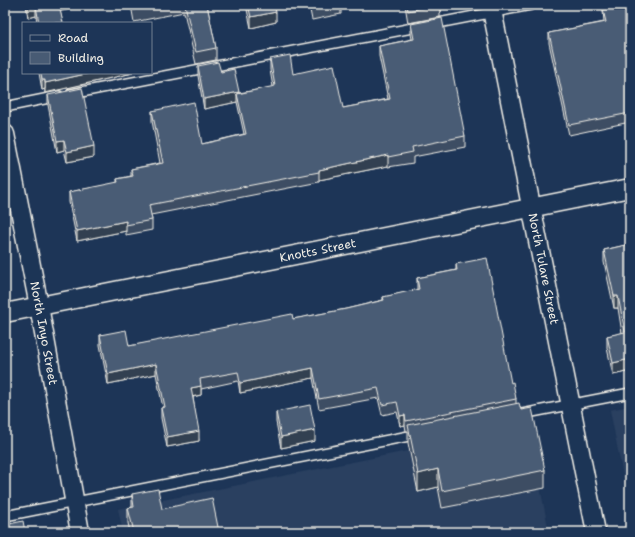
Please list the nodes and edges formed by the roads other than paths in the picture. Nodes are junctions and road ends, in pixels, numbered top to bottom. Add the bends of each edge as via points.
1 (531, 5) edge
2 (491, 9) edge
3 (5, 107) edge
4 (5, 134) edge
5 (630, 188) edge
6 (531, 208) junction
7 (39, 306) junction
8 (5, 313) edge
9 (630, 393) edge
10 (571, 404) junction
11 (509, 417) edge
12 (432, 432) edge
13 (74, 502) junction
14 (5, 516) edge
15 (80, 532) edge
16 (596, 532) edge

1 - 2 lane
2 - 3 lane
2 - 6 street, North Tulare Street
4 - 7 street, North Inyo Street
5 - 6 street, Knotts Street
6 - 7 street, Knotts Street
6 - 10 street, North Tulare Street
7 - 8 street, Knotts Street
7 - 13 street, North Inyo Street
9 - 10 lane
10 - 11 lane
10 - 16 street, North Tulare Street
12 - 13 lane
13 - 14 lane
13 - 15 street, North Inyo Street

